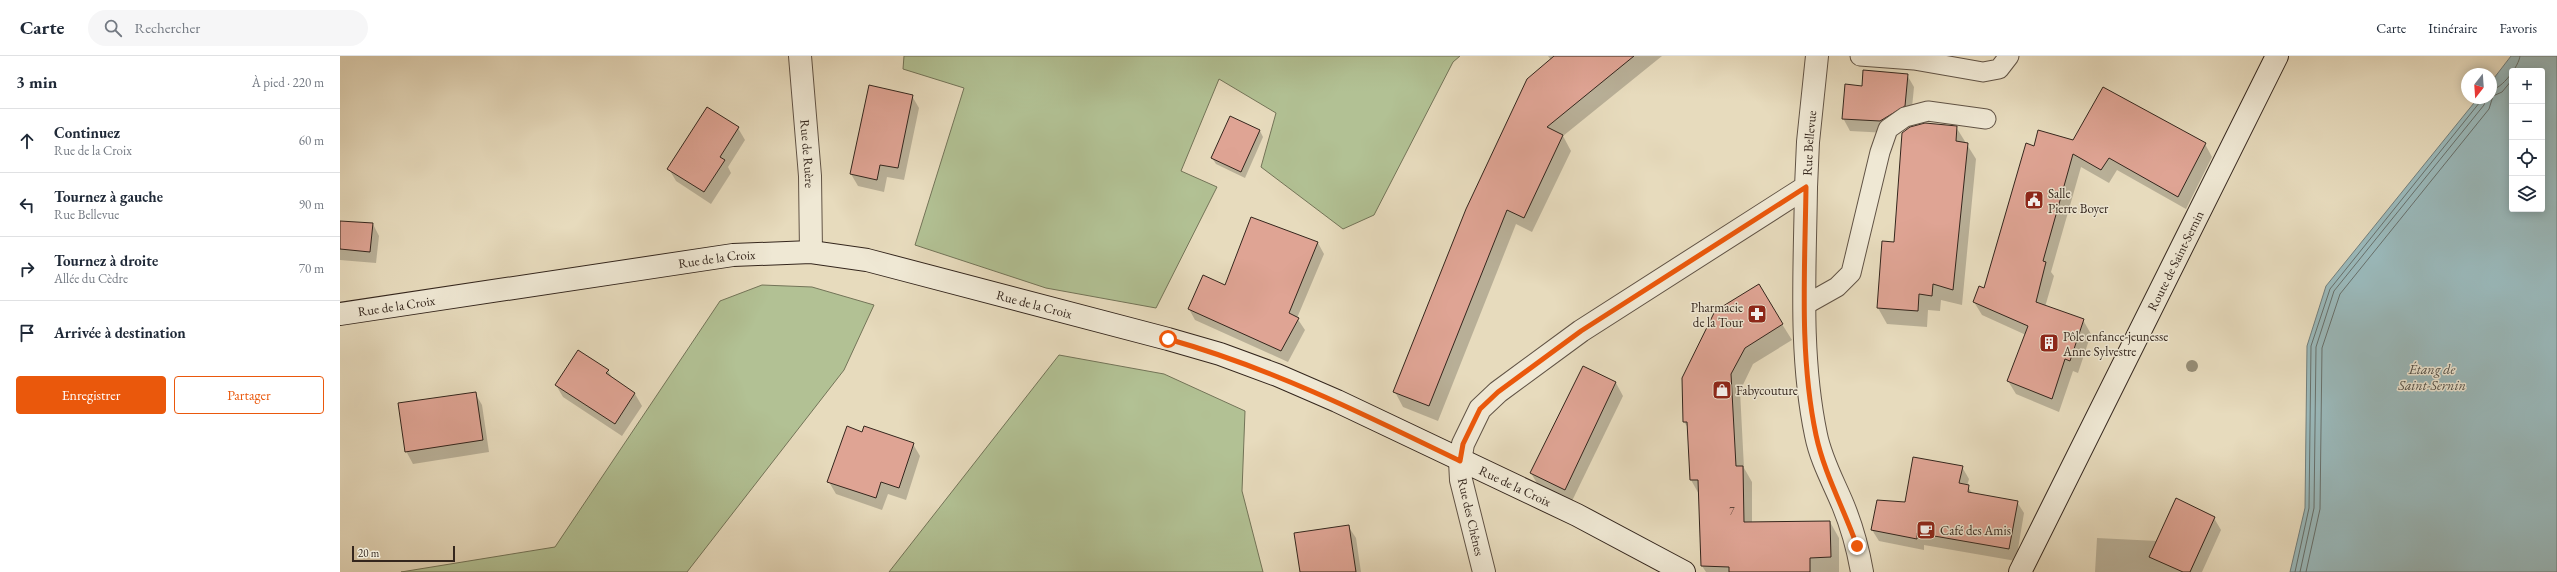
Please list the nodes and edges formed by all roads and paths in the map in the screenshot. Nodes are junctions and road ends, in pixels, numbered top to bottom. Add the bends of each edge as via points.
1 (800, 56) edge
2 (1817, 56) edge
3 (1860, 56) edge
4 (2009, 56) edge
5 (2277, 56) edge
6 (1986, 119) dead end
7 (1806, 187) junction
8 (811, 252) junction
9 (1805, 305) junction
10 (340, 314) edge
11 (1460, 461) junction
12 (1484, 572) edge
13 (1684, 572) edge
14 (1862, 572) edge
15 (2020, 572) edge

1 - 8 street, Rue de Ruère via 810,176
2 - 7 street, Rue Bellevue
3 - 4 lane via 1914,60 1983,72 1999,69
5 - 15 street, Route de Saint-Sernin
6 - 9 lane via 1928,111 1905,117 1888,129 1880,152 1851,273 1837,287
7 - 9 street
7 - 11 street, Rue Bellevue via 1581,331 1498,392 1480,409 1463,444
8 - 10 street, Rue de la Croix via 733,255 664,264
8 - 11 street, Rue de la Croix via 867,260 912,271 1220,354 1337,401
9 - 14 street via 1809,392 1816,435 1824,466 1843,505 1857,546
11 - 12 street, Rue des Chênes via 1461,480
11 - 13 street, Rue de la Croix via 1584,518

